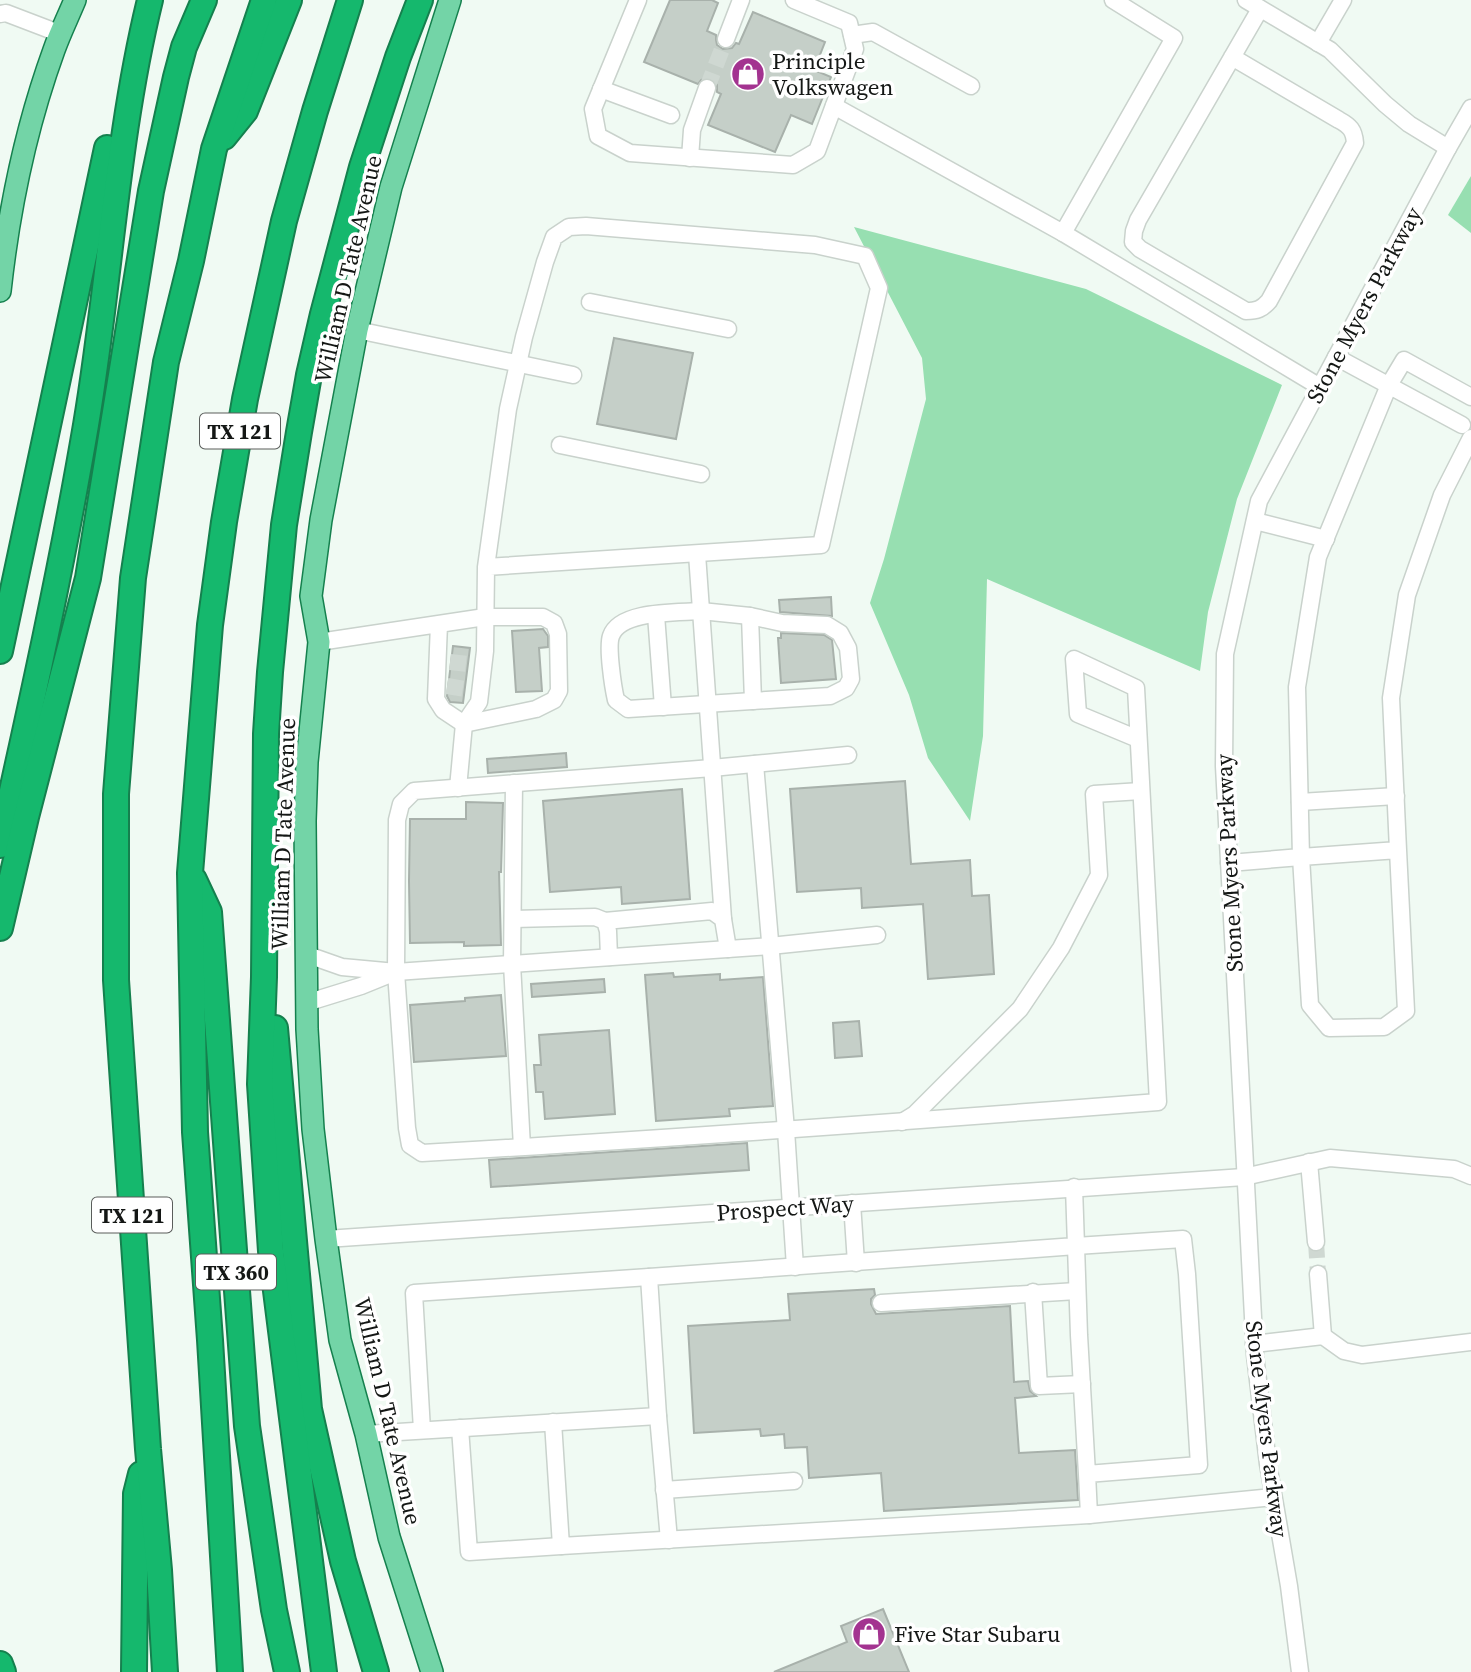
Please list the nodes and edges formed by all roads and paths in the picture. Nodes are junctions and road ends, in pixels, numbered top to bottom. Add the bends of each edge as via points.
1 (75, 0) edge
2 (140, 0) edge
3 (150, 0) edge
4 (189, 0) edge
5 (204, 0) edge
6 (264, 0) edge
7 (289, 0) edge
8 (350, 0) edge
9 (421, 0) edge
10 (450, 0) edge
11 (638, 0) edge
12 (741, 0) edge
13 (794, 0) edge
14 (1113, 0) edge
15 (1343, 0) edge
16 (1253, 4) edge
17 (3, 9) edge
18 (61, 34) junction
19 (852, 35) junction
20 (726, 39) tunnel mouth
21 (1318, 43) junction
22 (184, 47) junction
23 (1232, 57) junction
24 (971, 86) dead end
25 (707, 88) tunnel mouth
26 (601, 89) junction
27 (834, 106) junction
28 (1471, 108) edge
29 (671, 115) dead end
30 (1448, 148) junction
31 (214, 149) junction
32 (690, 158) junction
33 (5, 211) edge
34 (1063, 233) junction
35 (0, 291) edge
36 (590, 302) dead end
37 (728, 329) dead end
38 (357, 330) junction
39 (1336, 357) junction
40 (518, 363) junction
41 (573, 375) dead end
42 (1389, 385) junction
43 (1320, 387) junction
44 (1471, 397) edge
45 (1469, 426) edge
46 (561, 445) dead end
47 (701, 474) dead end
48 (1255, 521) junction
49 (1326, 539) junction
50 (697, 554) junction
51 (486, 567) junction
52 (701, 611) junction
53 (656, 615) junction
54 (750, 616) junction
55 (485, 617) junction
56 (439, 624) junction
57 (319, 642) junction
58 (0, 651) edge
59 (753, 701) junction
60 (707, 704) junction
61 (663, 707) junction
62 (464, 724) junction
63 (1138, 739) junction
64 (848, 755) dead end
65 (755, 764) junction
66 (712, 768) junction
67 (514, 783) junction
68 (458, 788) junction
69 (1141, 791) junction
70 (1396, 796) junction
71 (1300, 802) junction
72 (0, 845) edge
73 (1398, 850) junction
74 (1301, 857) junction
75 (1228, 863) junction
76 (190, 873) junction
77 (513, 919) junction
78 (723, 919) junction
79 (605, 921) junction
80 (0, 928) edge
81 (877, 935) dead end
82 (770, 946) junction
83 (728, 949) junction
84 (305, 954) junction
85 (609, 957) junction
86 (512, 964) junction
87 (396, 972) junction
88 (264, 977) junction
89 (306, 1003) junction
90 (902, 1122) junction
91 (786, 1130) junction
92 (522, 1147) junction
93 (1310, 1162) junction
94 (1244, 1177) junction
95 (1471, 1177) edge
96 (1074, 1187) junction
97 (852, 1203) junction
98 (791, 1208) junction
99 (326, 1239) junction
100 (1315, 1242) tunnel mouth
101 (1076, 1246) junction
102 (856, 1263) junction
103 (795, 1267) junction
104 (1318, 1274) tunnel mouth
105 (649, 1277) junction
106 (1077, 1291) junction
107 (1032, 1292) junction
108 (881, 1303) dead end
109 (1323, 1336) junction
110 (1471, 1342) edge
111 (1254, 1344) junction
112 (1082, 1384) junction
113 (659, 1416) junction
114 (553, 1422) junction
115 (460, 1428) junction
116 (422, 1430) junction
117 (366, 1434) junction
118 (148, 1449) junction
119 (1087, 1474) junction
120 (794, 1481) dead end
121 (664, 1490) junction
122 (1273, 1497) junction
123 (1090, 1515) junction
124 (669, 1540) junction
125 (561, 1546) junction
126 (0, 1664) edge
127 (3, 1672) edge
128 (135, 1672) edge
129 (165, 1672) edge
130 (230, 1672) edge
131 (287, 1672) edge
132 (324, 1672) edge
133 (376, 1672) edge
134 (432, 1672) edge
135 (1300, 1672) edge

1 - 18 main road
2 - 58 highway
3 - 72 highway via 120,162 86,423
4 - 22 highway
5 - 22 highway
6 - 31 highway, TX 121
7 - 31 highway via 245,111
8 - 76 highway, TX 121 via 284,220 245,399 210,625
9 - 88 highway via 362,167 323,314 284,525 269,684
10 - 38 main road, William D Tate Avenue via 391,187
11 - 26 street
12 - 20 street
13 - 19 street via 849,23
14 - 34 street via 1174,38
15 - 21 street
16 - 21 street
16 - 23 street
17 - 18 street
18 - 33 main road
19 - 24 street via 873,32
19 - 27 street via 855,49
21 - 30 street via 1401,117
22 - 80 highway via 151,191 88,578
23 - 23 street via 1138,220 1133,242 1252,311 1261,310 1269,301 1355,143 1349,126
25 - 32 street via 692,130
26 - 29 street
26 - 32 street via 593,109 598,136 630,153
27 - 32 street via 817,151 793,165
27 - 34 street
28 - 30 street, Stone Myers Parkway
30 - 39 street, Stone Myers Parkway
31 - 118 highway, TX 121 via 164,374 133,578 116,794 116,980
33 - 35 main road
34 - 43 street
36 - 37 street
38 - 40 street
38 - 57 main road, William D Tate Avenue via 311,596
39 - 42 street
39 - 43 street, Stone Myers Parkway
40 - 41 street
40 - 50 street via 554,237 569,227 815,245 865,256 879,288 821,545
40 - 51 street
42 - 44 street via 1404,360
42 - 45 street
42 - 49 street
43 - 48 street, Stone Myers Parkway via 1259,502
45 - 70 street via 1407,596 1391,698
46 - 47 street
48 - 49 street
48 - 75 street, Stone Myers Parkway via 1225,654
49 - 71 street via 1318,557 1297,687
50 - 51 street
50 - 52 street
51 - 55 street
52 - 53 street
52 - 54 street
52 - 60 street
53 - 61 street
53 - 61 street via 633,617 617,625 610,638 613,684 616,700 628,709
54 - 59 street
54 - 59 street via 834,629 849,648 851,679 846,688 830,696
55 - 56 street
55 - 62 street via 473,689 479,702
55 - 62 street via 543,617 554,623 559,691 554,700 536,709
56 - 57 street
56 - 62 street via 444,661 436,699 443,710
57 - 84 main road, William D Tate Avenue via 307,762
59 - 60 street
60 - 61 street
60 - 66 street
62 - 68 street
63 - 63 street via 1136,688 1074,659 1078,714
63 - 69 street
64 - 65 street
65 - 66 street
65 - 82 street
66 - 67 street
66 - 78 street
67 - 68 street
67 - 77 street
68 - 87 street via 414,791 401,804 397,820
69 - 90 street via 1094,794 1099,875 1061,948 1020,1009
69 - 90 street via 1158,1102
70 - 71 street
70 - 73 street
71 - 74 street
73 - 74 street
73 - 74 street via 1406,1011 1384,1027 1329,1028 1310,1005
74 - 75 street
75 - 94 street, Stone Myers Parkway
76 - 130 highway, TX 121 via 195,1132
76 - 131 highway, TX 360 via 209,912 247,1426
77 - 79 street via 595,917
77 - 86 street
78 - 79 street via 712,911
78 - 83 street
79 - 85 street
81 - 82 street
82 - 83 street
82 - 91 street
83 - 85 street
84 - 87 street via 342,967
84 - 89 main road, William D Tate Avenue
85 - 86 street
86 - 87 street
86 - 92 street
87 - 89 street
87 - 92 street via 411,1145 422,1153
88 - 132 highway via 260,1084 271,1251
88 - 133 highway via 272,993 309,1409 343,1561
89 - 99 main road, William D Tate Avenue via 313,1129
90 - 91 street
91 - 92 street
91 - 98 street
93 - 94 street, Prospect Way
93 - 95 street, Prospect Way via 1330,1157 1454,1169
93 - 100 street
94 - 96 street, Prospect Way
94 - 111 street, Stone Myers Parkway
96 - 97 street, Prospect Way
96 - 101 street
97 - 98 street, Prospect Way
97 - 102 street
98 - 99 street, Prospect Way
98 - 103 street
99 - 117 main road, William D Tate Avenue via 340,1340
101 - 102 street
101 - 106 street
101 - 119 street via 1183,1239 1199,1465
102 - 103 street
103 - 105 street
104 - 109 street
105 - 113 street
105 - 116 street via 414,1293
106 - 107 street
106 - 112 street
107 - 108 street
107 - 112 street via 1039,1386
109 - 110 street via 1343,1351 1363,1355
109 - 111 street
111 - 122 street, Stone Myers Parkway
112 - 119 street
113 - 114 street
113 - 121 street
114 - 115 street
114 - 125 street
115 - 116 street
115 - 125 street via 469,1552
116 - 117 street
117 - 134 main road, William D Tate Avenue via 389,1537
118 - 128 highway via 136,1494
118 - 129 highway, TX 121
119 - 123 street
120 - 121 street
121 - 124 street
122 - 123 street
122 - 135 street, Stone Myers Parkway
123 - 124 street
124 - 125 street
126 - 127 highway

